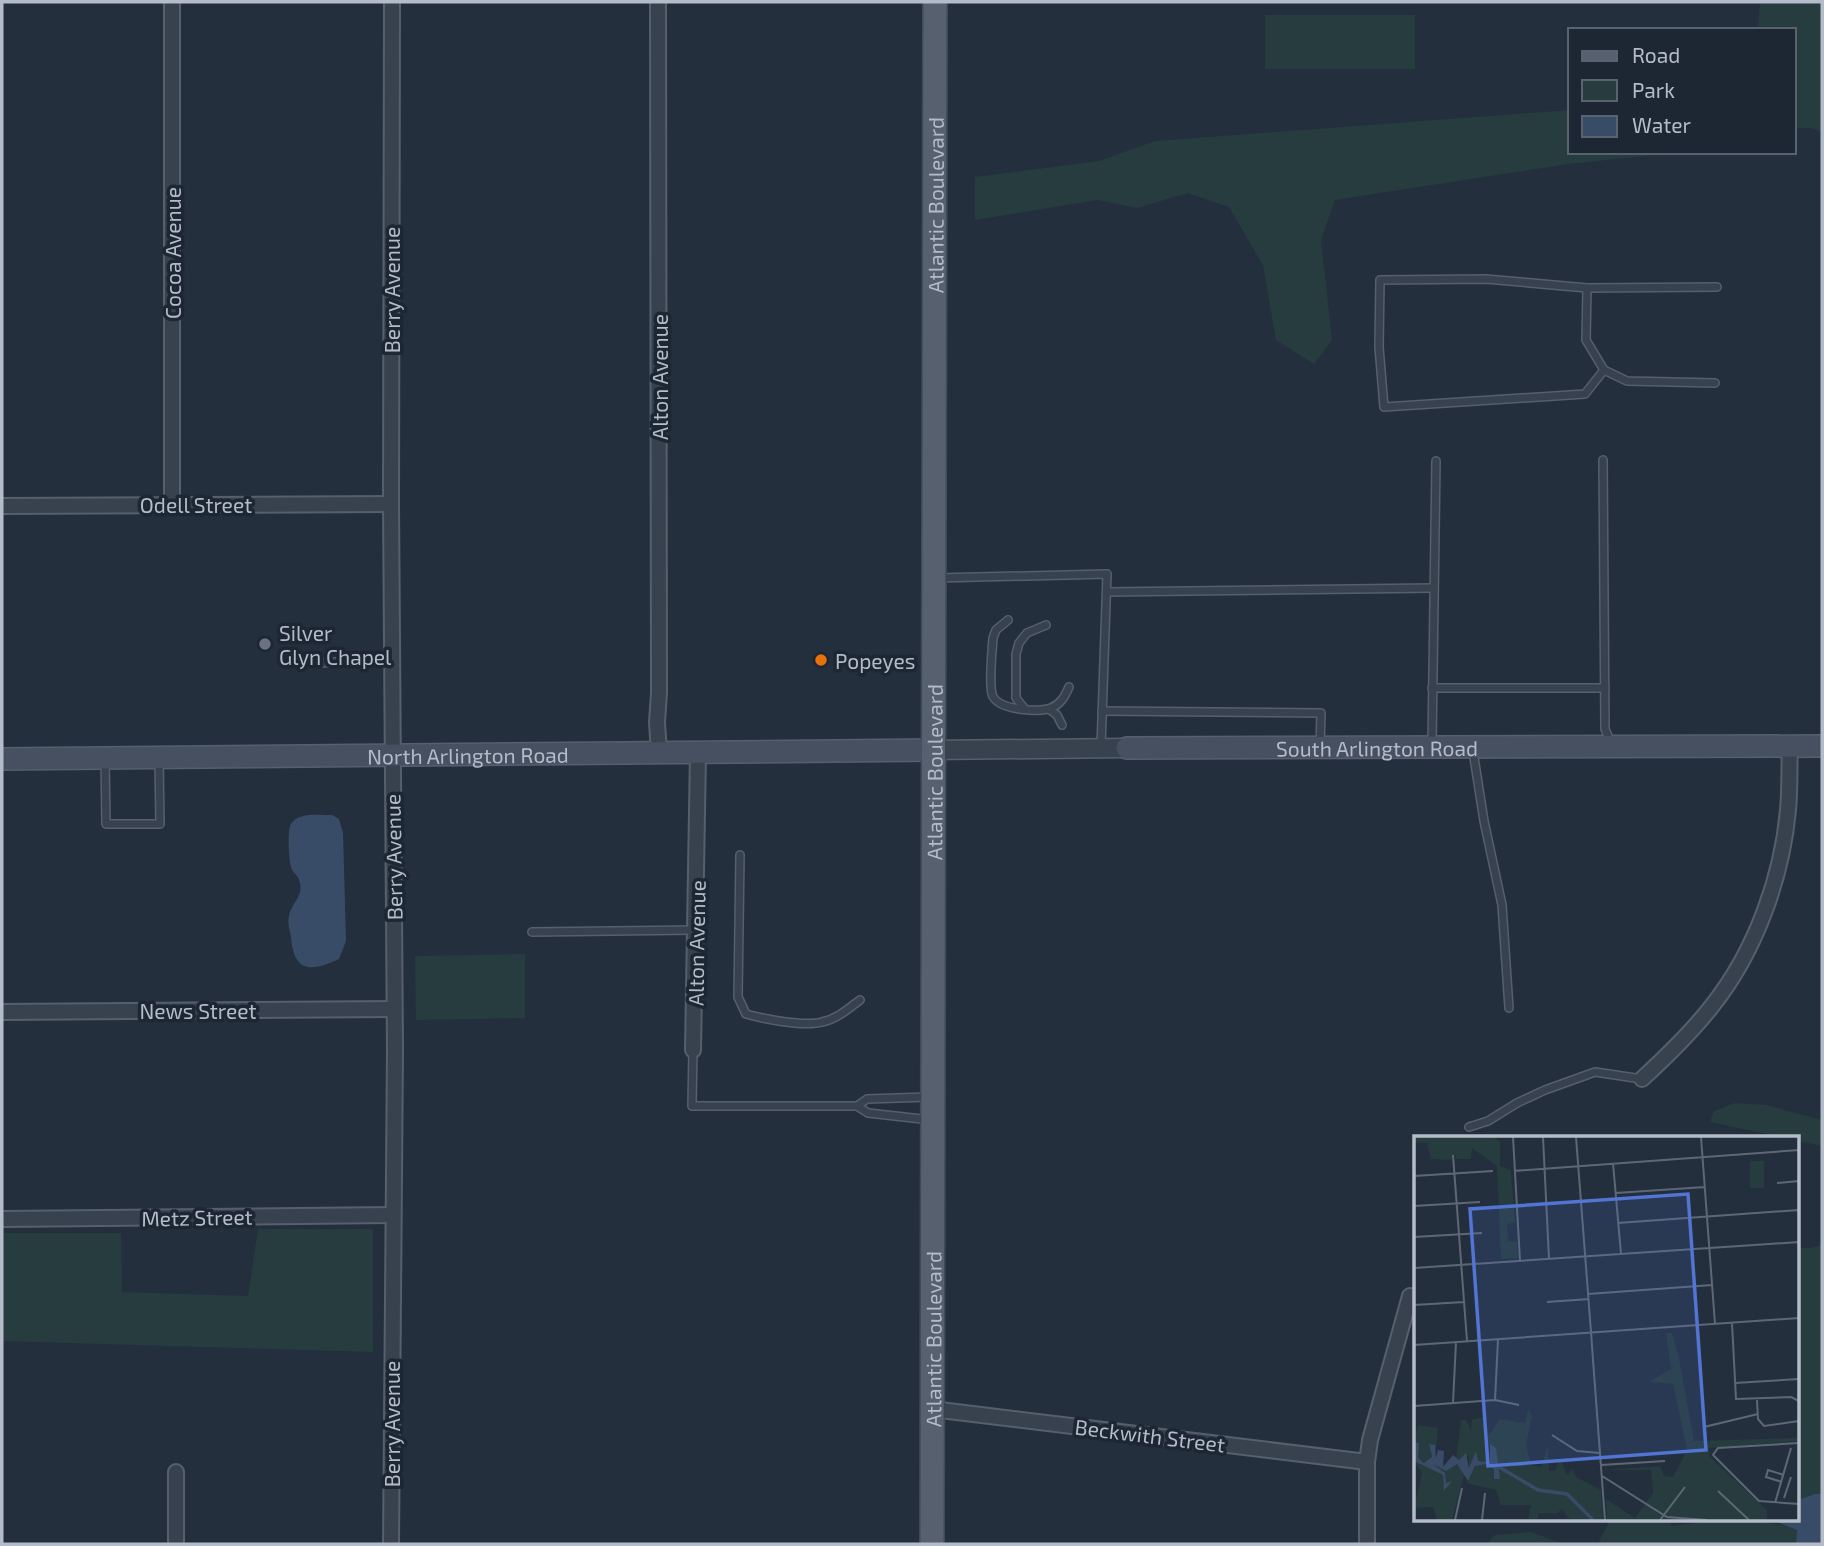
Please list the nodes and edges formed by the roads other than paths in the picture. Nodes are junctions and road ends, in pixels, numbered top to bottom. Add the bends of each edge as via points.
1 (172, 2) edge
2 (391, 2) edge
3 (659, 2) edge
4 (935, 2) edge
5 (1717, 287) dead end
6 (1587, 288) junction
7 (1604, 370) junction
8 (1715, 383) dead end
9 (1603, 460) dead end
10 (1436, 461) dead end
11 (172, 503) junction
12 (391, 504) junction
13 (2, 506) edge
14 (933, 578) junction
15 (1434, 588) junction
16 (1107, 592) junction
17 (1008, 620) dead end
18 (1046, 625) dead end
19 (392, 659) junction
20 (319, 663) dead end
21 (1069, 687) dead end
22 (1432, 688) junction
23 (1605, 688) junction
24 (1024, 708) junction
25 (1049, 709) junction
26 (1102, 711) junction
27 (1062, 725) dead end
28 (1613, 746) junction
29 (1790, 746) junction
30 (1822, 746) edge
31 (1320, 747) junction
32 (1432, 747) junction
33 (1473, 747) junction
34 (1101, 748) junction
35 (1127, 748) joint
36 (933, 750) junction
37 (698, 752) junction
38 (659, 753) junction
39 (392, 757) junction
40 (159, 758) junction
41 (2, 759) edge
42 (105, 759) junction
43 (740, 855) dead end
44 (696, 930) junction
45 (532, 932) dead end
46 (860, 1000) dead end
47 (394, 1009) junction
48 (1509, 1009) dead end
49 (2, 1012) edge
50 (693, 1050) joint
51 (1642, 1079) joint
52 (933, 1097) junction
53 (857, 1107) junction
54 (932, 1120) junction
55 (1469, 1127) dead end
56 (392, 1215) junction
57 (2, 1219) edge
58 (1410, 1296) dead end
59 (932, 1409) junction
60 (1367, 1462) junction
61 (176, 1472) dead end
62 (176, 1544) edge
63 (391, 1544) edge
64 (932, 1544) edge
65 (1367, 1544) edge

1 - 11 street, Cocoa Avenue
2 - 12 street, Berry Avenue
3 - 38 street, Alton Avenue
4 - 14 main road, Atlantic Boulevard
5 - 6 lane
6 - 7 lane via 1586,340
6 - 7 lane via 1486,279 1380,280 1384,407 1585,394
7 - 8 lane via 1627,381
9 - 23 lane
10 - 15 lane
11 - 12 street, Odell Street
11 - 13 street, Odell Street
12 - 19 street, Berry Avenue
14 - 16 lane via 1107,574
14 - 36 main road, Atlantic Boulevard
15 - 16 lane
15 - 22 lane
16 - 26 lane
17 - 24 lane via 993,638 992,695 1006,708
18 - 24 lane via 1027,633 1016,654 1017,698
19 - 20 lane
19 - 39 street, Berry Avenue
21 - 25 lane via 1062,701
22 - 23 lane
22 - 32 lane
23 - 28 lane via 1605,729
24 - 25 lane
25 - 27 lane
26 - 31 lane via 1321,713
26 - 34 lane
28 - 29 main road, South Arlington Road
28 - 33 main road, South Arlington Road
29 - 30 main road, South Arlington Road
29 - 51 street via 1783,845 1764,912 1742,962 1713,1006
31 - 32 main road, South Arlington Road
31 - 35 main road, South Arlington Road
32 - 33 main road, South Arlington Road
33 - 48 lane via 1502,905
34 - 35 street, South Arlington Road
34 - 36 street, South Arlington Road
36 - 37 main road, North Arlington Road
36 - 52 main road, Atlantic Boulevard
37 - 38 main road, North Arlington Road
37 - 44 street, Alton Avenue
38 - 39 main road, North Arlington Road
39 - 40 main road, North Arlington Road
39 - 47 street, Berry Avenue
40 - 42 main road, North Arlington Road
40 - 42 lane via 160,824 106,824
41 - 42 main road, North Arlington Road
43 - 46 lane via 738,998 746,1014 766,1020 820,1023 840,1016
44 - 45 lane
44 - 50 street, Alton Avenue
47 - 49 street, News Street
47 - 56 street, Berry Avenue
50 - 53 lane via 692,1106
51 - 55 lane via 1595,1072 1545,1090
52 - 53 lane via 867,1099
52 - 54 main road, Atlantic Boulevard
53 - 54 lane via 868,1113
54 - 59 main road, Atlantic Boulevard
56 - 57 street, Metz Street
56 - 63 street, Berry Avenue
58 - 60 street
59 - 60 street, Beckwith Street
59 - 64 main road, Atlantic Boulevard
60 - 65 street
61 - 62 street

